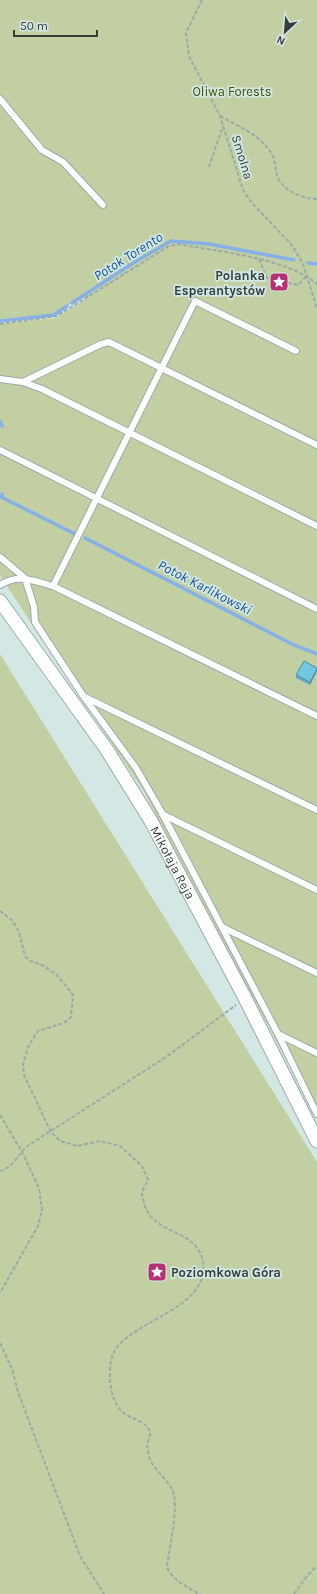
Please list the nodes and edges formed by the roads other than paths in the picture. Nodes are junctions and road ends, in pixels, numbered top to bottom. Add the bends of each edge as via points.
1 (0, 99) edge
2 (103, 205) dead end
3 (296, 351) dead end
4 (162, 367) junction
5 (0, 379) edge
6 (23, 382) junction
7 (129, 433) junction
8 (317, 445) edge
9 (0, 450) edge
10 (96, 497) junction
11 (317, 526) edge
12 (0, 557) edge
13 (25, 578) junction
14 (0, 585) edge
15 (53, 586) junction
16 (0, 601) edge
17 (317, 609) edge
18 (84, 696) junction
19 (317, 716) edge
20 (317, 810) edge
21 (162, 814) junction
22 (317, 890) edge
23 (222, 927) junction
24 (317, 973) edge
25 (278, 1034) junction
26 (317, 1054) edge
27 (317, 1114) edge
28 (317, 1141) edge

1 - 2 lane via 38,145 63,162
3 - 4 lane via 195,301
4 - 6 lane via 109,342
4 - 7 lane
4 - 8 lane
5 - 6 lane
6 - 7 lane
7 - 10 lane
7 - 11 lane
9 - 10 lane
10 - 15 lane
10 - 17 lane
12 - 13 lane
13 - 14 lane via 12,578
13 - 15 lane
13 - 18 lane via 34,607 35,622
15 - 19 lane
16 - 28 street, Mikołaja Reja via 107,750 147,814 245,998
18 - 20 lane
18 - 21 lane via 136,768
21 - 22 lane
21 - 23 lane
23 - 24 lane
23 - 25 lane
25 - 26 lane
25 - 27 lane

